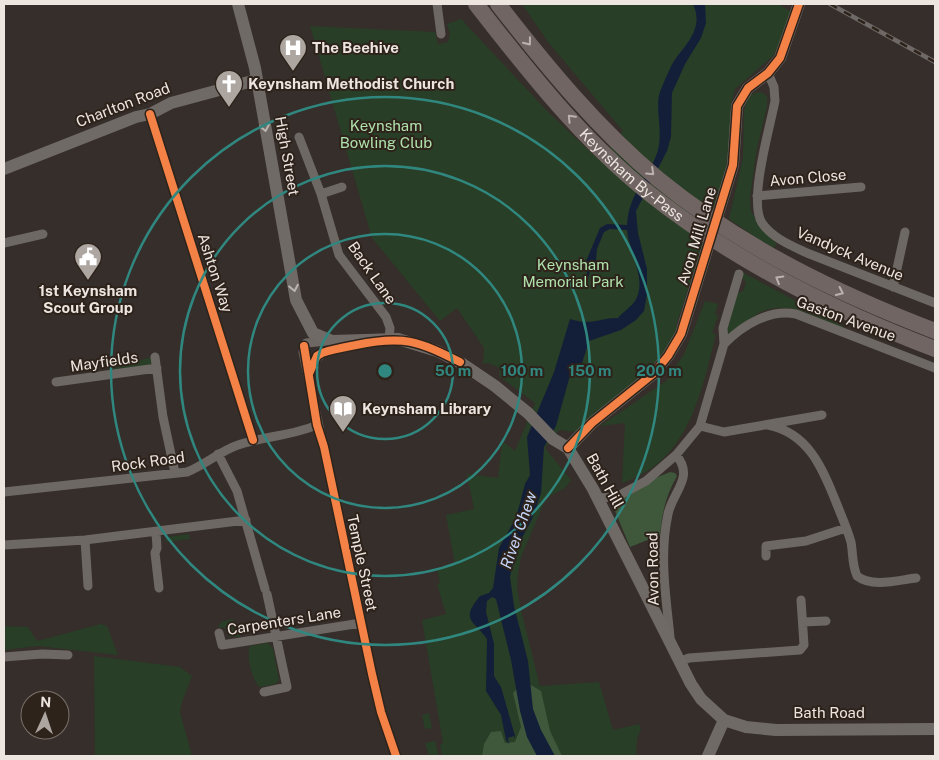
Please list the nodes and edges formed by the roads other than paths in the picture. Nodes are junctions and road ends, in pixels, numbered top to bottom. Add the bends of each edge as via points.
1 (238, 4) edge
2 (437, 4) edge
3 (476, 4) edge
4 (498, 4) edge
5 (799, 4) edge
6 (441, 34) dead end
7 (768, 72) junction
8 (256, 80) junction
9 (150, 114) junction
10 (299, 137) dead end
11 (4, 169) edge
12 (342, 187) dead end
13 (861, 187) dead end
14 (321, 194) junction
15 (757, 196) junction
16 (905, 232) dead end
17 (43, 234) dead end
18 (4, 243) edge
19 (739, 274) dead end
20 (894, 287) junction
21 (935, 303) edge
22 (302, 314) junction
23 (935, 331) edge
24 (385, 339) junction
25 (311, 341) junction
26 (332, 341) junction
27 (724, 344) junction
28 (935, 350) edge
29 (316, 356) junction
30 (155, 357) dead end
31 (157, 368) junction
32 (935, 368) edge
33 (308, 374) junction
34 (56, 382) dead end
35 (822, 415) dead end
36 (317, 425) junction
37 (768, 425) junction
38 (700, 426) junction
39 (254, 440) junction
40 (568, 448) junction
41 (218, 454) junction
42 (676, 455) junction
43 (175, 473) junction
44 (4, 492) edge
45 (597, 498) junction
46 (246, 520) junction
47 (846, 528) junction
48 (156, 532) junction
49 (85, 540) junction
50 (4, 546) edge
51 (766, 556) dead end
52 (916, 578) dead end
53 (88, 586) dead end
54 (159, 588) dead end
55 (801, 600) dead end
56 (826, 621) dead end
57 (803, 622) junction
58 (361, 623) junction
59 (219, 633) dead end
60 (276, 637) junction
61 (670, 646) junction
62 (68, 655) dead end
63 (4, 658) edge
64 (679, 662) junction
65 (264, 692) dead end
66 (724, 720) junction
67 (935, 729) edge
68 (396, 756) edge
69 (708, 756) edge

1 - 8 main road, High Street
2 - 6 street
28 -> 3 highway, Keynsham By-Pass via 871,325 797,290 730,252 649,193 605,153 543,88
4 -> 23 highway, Keynsham By-Pass via 553,73 658,179 736,235 800,274 871,307
5 - 7 main road, Avon Mill Lane via 780,58
7 - 15 street, Vandyck Avenue via 775,101
7 - 40 main road, Avon Mill Lane via 748,88 737,106 733,165 681,334 653,374 592,423
8 - 9 main road, Charlton Road via 171,103
8 -> 22 main road, High Street via 296,300
9 - 11 main road, Charlton Road
9 - 39 street, Ashton Way
10 - 14 street, Back Lane
12 - 14 street
13 - 15 street, Avon Close
14 - 24 street, Back Lane via 339,254 386,317 390,328
15 - 20 street, Vandyck Avenue via 758,216 774,234 807,254
16 - 20 street
17 - 18 street
19 - 27 street via 722,328
20 - 21 street, Vandyck Avenue
22 - 25 street, High Street
22 - 26 main road, High Street via 313,333
24 - 26 main road
24 - 29 street
24 - 40 main road, Bath Hill via 420,345 461,363 528,413
25 - 26 street
25 - 29 street, High Street
25 - 33 street, Temple Street via 304,346 303,352
27 - 32 street, Gaston Avenue via 748,324 782,311
27 - 38 street
29 - 33 street
30 - 31 street, Mayfields
31 - 34 street, Mayfields
31 - 43 street, Mayfields via 163,418
33 - 36 street, Temple Street
35 - 37 street
36 - 39 street, Rock Road
36 - 58 street, Temple Street
37 - 38 street via 724,432
37 - 47 street via 782,428 800,439 815,455
38 - 42 street
39 - 41 street, Rock Road
40 - 45 main road, Bath Hill
41 - 43 street, Rock Road via 198,468
41 - 46 street via 234,483
42 - 45 street via 659,472 630,491 616,497
42 - 61 street, Avon Road via 684,464 684,474 673,498 663,552 664,601
43 - 44 street, Rock Road
45 - 61 main road, Bath Hill
46 - 48 street
46 - 60 street
47 - 51 street via 806,542 766,546
47 - 52 street via 854,571 861,579 875,582
48 - 49 street
48 - 54 street
49 - 50 street
49 - 53 street
55 - 57 street
56 - 57 street
57 - 64 street via 804,645 800,650 689,658
58 - 60 street, Carpenters Lane
58 - 68 street, Temple Street via 381,712
59 - 60 street, Carpenters Lane via 222,645
60 - 65 street via 287,687
61 - 64 main road, Bath Hill
62 - 63 street
64 - 66 main road, Bath Hill via 701,699
66 - 67 main road, Bath Road via 746,727 776,730
66 - 69 main road

